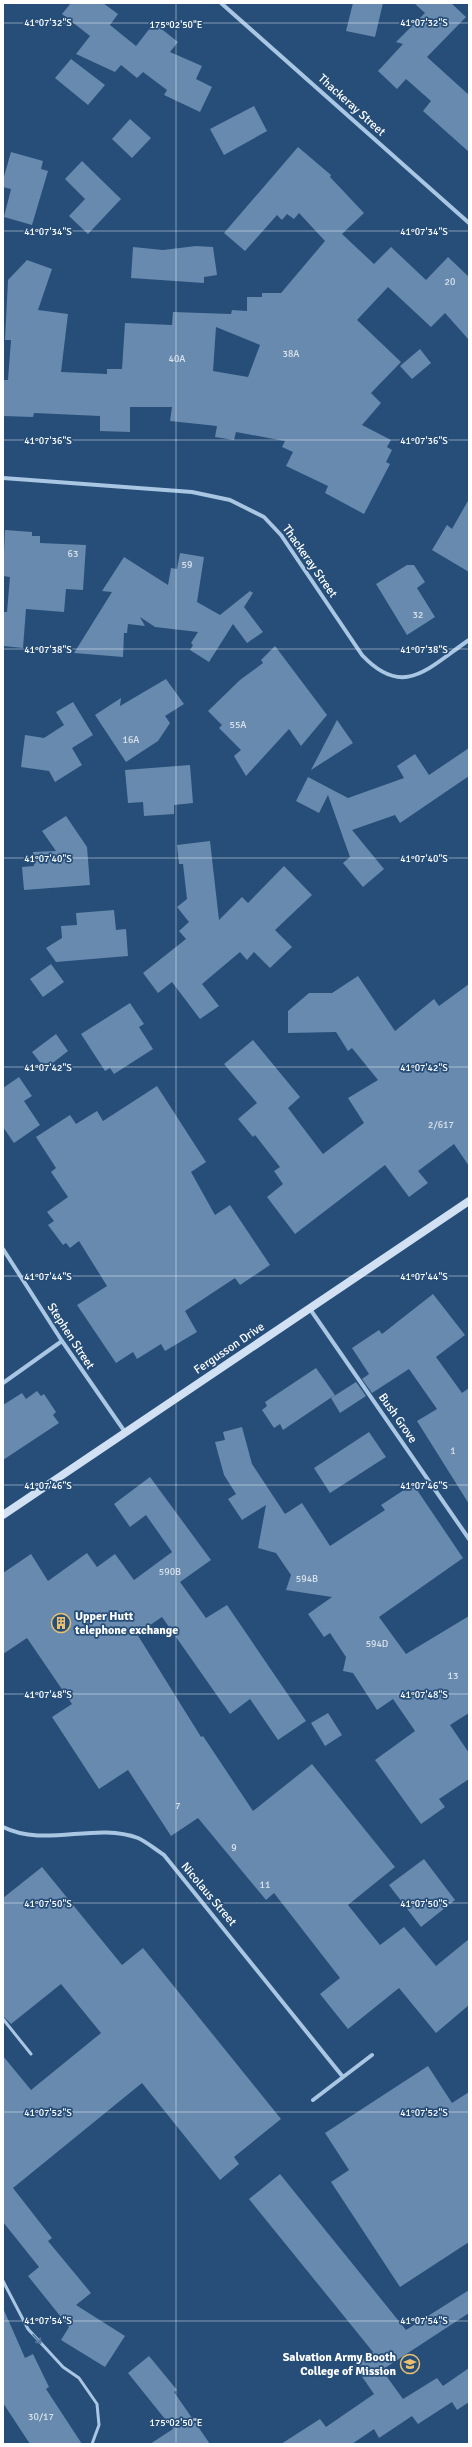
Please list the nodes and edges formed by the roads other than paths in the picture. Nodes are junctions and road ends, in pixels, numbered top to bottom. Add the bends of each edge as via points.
1 (221, 3) edge
2 (469, 223) edge
3 (3, 478) edge
4 (469, 640) edge
5 (469, 1201) edge
6 (3, 1249) edge
7 (310, 1309) junction
8 (62, 1341) junction
9 (3, 1383) edge
10 (125, 1432) junction
11 (3, 1515) edge
12 (469, 1539) edge
13 (3, 1828) edge
14 (3, 2019) edge
15 (31, 2054) dead end
16 (372, 2055) dead end
17 (343, 2077) junction
18 (314, 2100) dead end
19 (3, 2281) edge
20 (92, 2444) edge

1 - 2 street, Thackeray Street
3 - 4 street, Thackeray Street via 192,492 230,500 264,517 281,535 362,655 376,670 392,677 417,676
5 - 7 main road, Fergusson Drive
6 - 8 street, Stephen Street
7 - 10 main road, Fergusson Drive
7 - 12 street, Bush Grove
8 - 9 street
8 - 10 street, Stephen Street
10 - 11 main road, Fergusson Drive
13 - 17 street, Nicolaus Street via 34,1836 110,1833 138,1838 164,1855
14 - 15 lane
16 - 17 street
17 - 18 street
19 -> 20 lane via 28,2329 63,2367 79,2378 97,2404 99,2424

